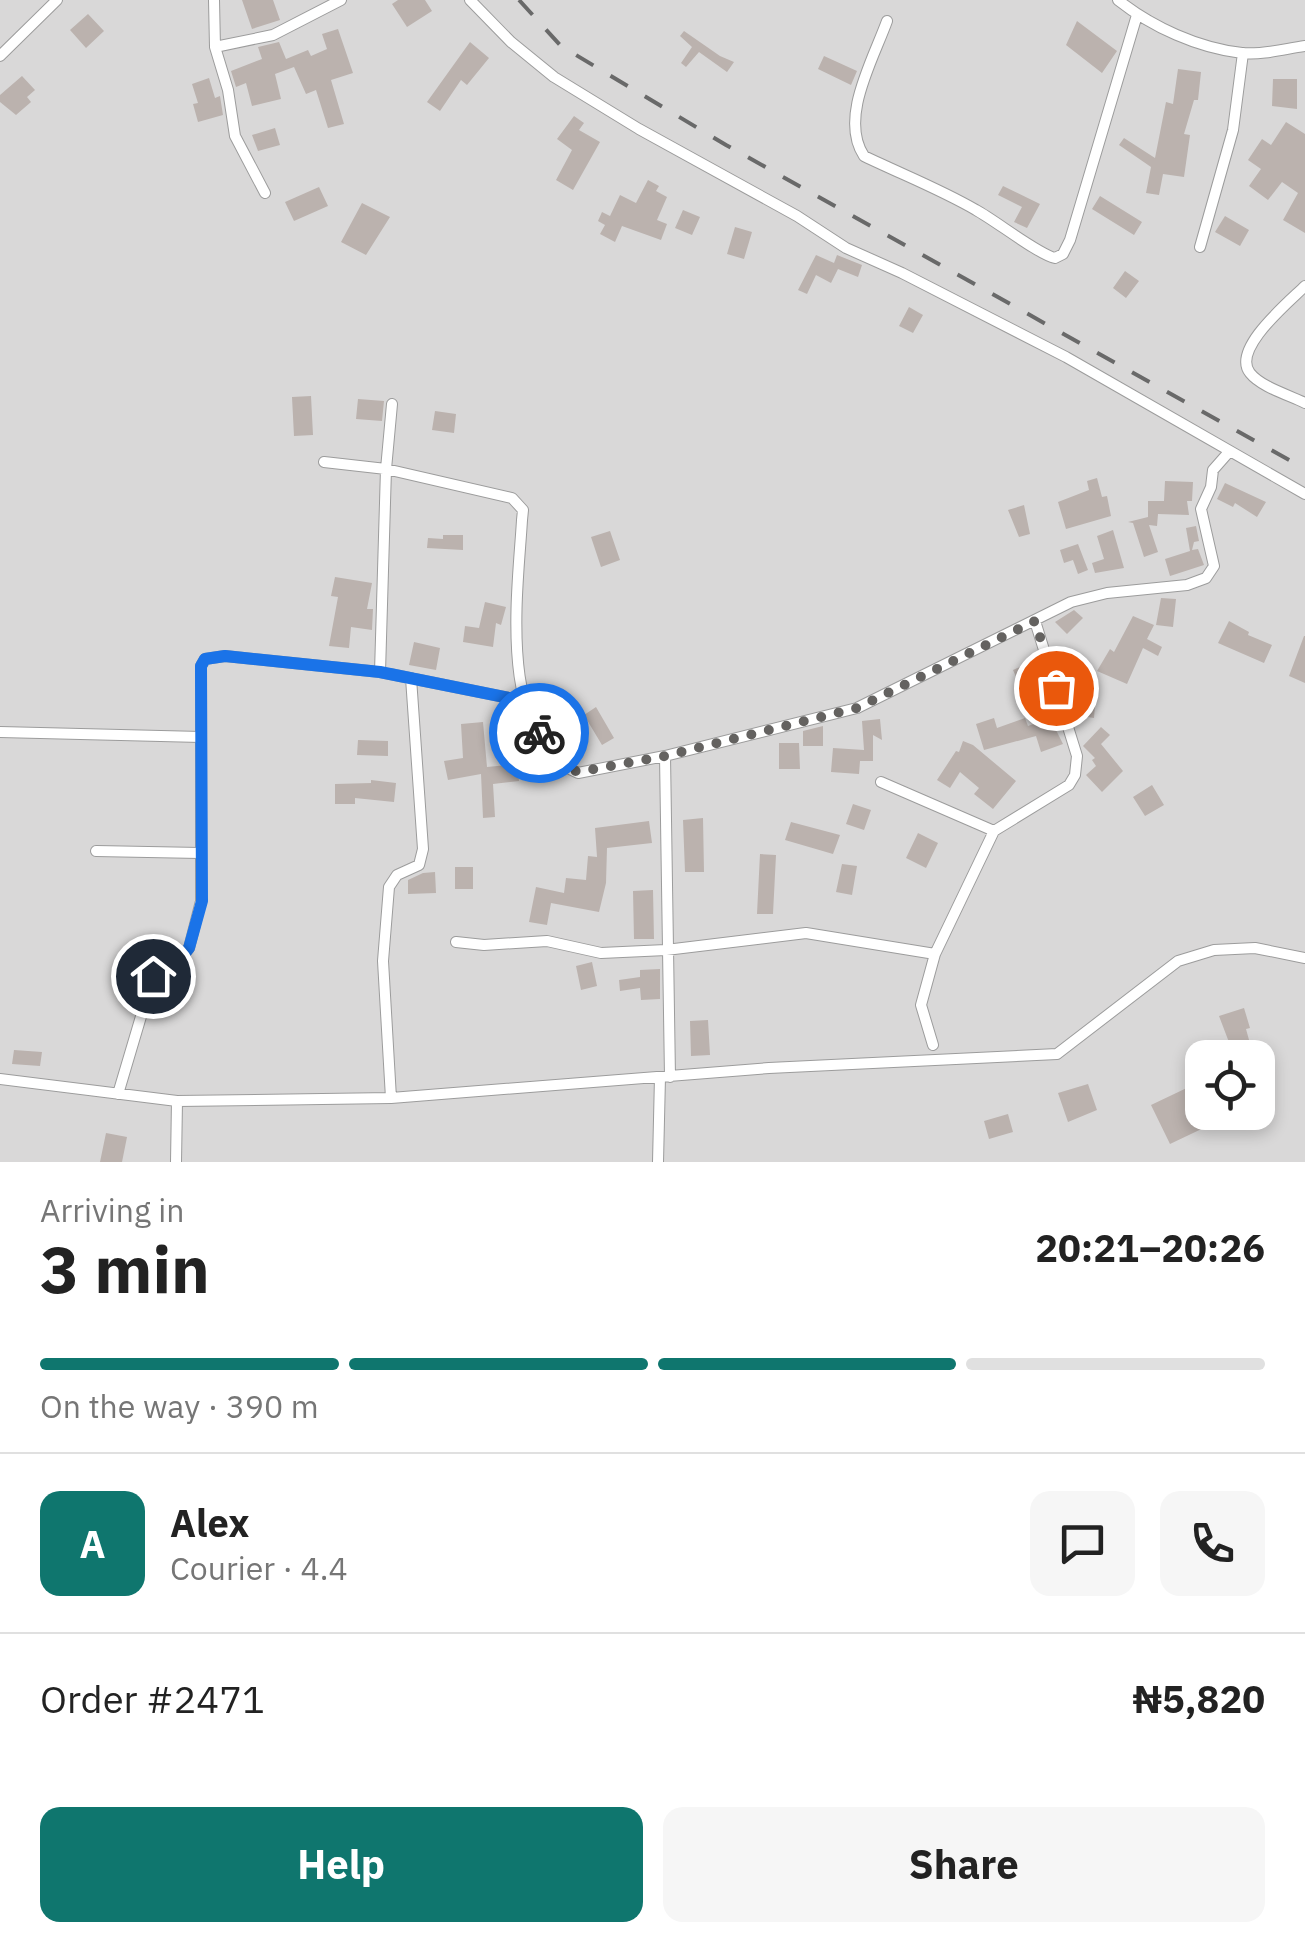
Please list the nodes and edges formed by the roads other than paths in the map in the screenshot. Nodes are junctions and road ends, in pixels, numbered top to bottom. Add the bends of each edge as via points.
1 (57, 0) edge
2 (214, 0) edge
3 (341, 0) edge
4 (470, 0) edge
5 (1118, 0) edge
6 (1137, 15) junction
7 (886, 21) dead end
8 (1305, 46) edge
9 (215, 47) junction
10 (1243, 53) junction
11 (0, 56) edge
12 (265, 194) dead end
13 (1200, 247) dead end
14 (1305, 286) edge
15 (1305, 403) edge
16 (392, 404) dead end
17 (1228, 453) junction
18 (324, 462) dead end
19 (386, 469) junction
20 (1305, 494) edge
21 (1035, 621) junction
22 (380, 672) junction
23 (411, 678) junction
24 (524, 701) junction
25 (0, 732) edge
26 (201, 737) junction
27 (665, 756) junction
28 (881, 782) dead end
29 (994, 831) junction
30 (96, 852) dead end
31 (200, 853) junction
32 (456, 942) dead end
33 (666, 950) junction
34 (935, 954) junction
35 (1305, 958) edge
36 (933, 1045) dead end
37 (665, 1077) junction
38 (0, 1079) edge
39 (118, 1094) junction
40 (391, 1098) junction
41 (177, 1101) junction
42 (176, 1162) edge
43 (658, 1162) edge

1 - 11 street
2 - 9 street
3 - 9 street via 273,35
4 - 17 street via 554,78 639,130 846,248 1066,357
5 - 6 street
6 - 7 street via 1070,240 1055,258 973,208 864,156 852,129 854,112
6 - 10 street via 1200,44
8 - 10 street
9 - 12 street via 235,136
10 - 13 street via 1233,130
14 - 15 street via 1247,348 1244,362 1258,380
16 - 19 street
17 - 20 street
17 - 21 street via 1213,470 1201,509 1214,566 1206,578 1071,602
18 - 19 street
19 - 22 street
19 - 24 street via 520,504 515,641
21 - 27 street via 857,708
21 - 29 street via 1077,756 1075,775
22 - 23 street
22 - 26 street via 212,656 201,666
23 - 24 street
23 - 40 street via 423,849 419,865 397,874 388,887 383,961
24 - 27 street via 545,746 566,768 578,772
25 - 26 street
26 - 31 street
27 - 33 street
28 - 29 street
29 - 34 street
30 - 31 street
31 - 39 street via 202,901 189,948 153,976
32 - 33 street via 547,940 601,952
33 - 34 street via 806,932
33 - 37 street
34 - 36 street via 921,1006
35 - 37 street via 1255,948 1178,961 1057,1054
37 - 40 street
37 - 43 street
38 - 39 street
39 - 41 street
40 - 41 street
41 - 42 street

